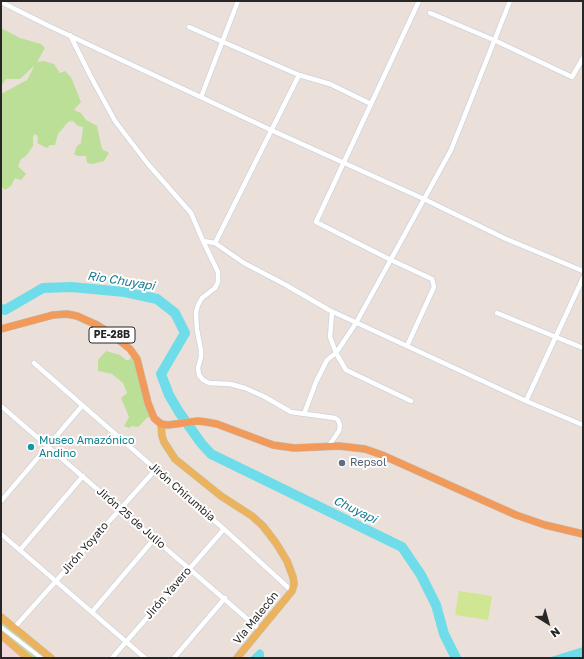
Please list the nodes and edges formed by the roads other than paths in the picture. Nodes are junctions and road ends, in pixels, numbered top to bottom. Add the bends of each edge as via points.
1 (238, 1) edge
2 (419, 1) edge
3 (510, 1) edge
4 (1, 2) edge
5 (430, 13) dead end
6 (189, 28) dead end
7 (70, 35) junction
8 (494, 40) junction
9 (221, 42) junction
10 (583, 58) edge
11 (299, 75) junction
12 (201, 96) junction
13 (371, 104) junction
14 (271, 130) junction
15 (344, 162) junction
16 (424, 199) junction
17 (203, 241) junction
18 (215, 243) junction
19 (390, 260) junction
20 (583, 271) edge
21 (583, 278) edge
22 (332, 312) junction
23 (497, 313) dead end
24 (356, 323) junction
25 (1, 329) edge
26 (556, 336) junction
27 (407, 346) junction
28 (583, 348) edge
29 (336, 353) junction
30 (34, 363) dead end
31 (411, 401) dead end
32 (526, 401) junction
33 (1, 406) edge
34 (82, 406) junction
35 (304, 414) junction
36 (161, 424) junction
37 (583, 426) edge
38 (48, 446) junction
39 (328, 447) junction
40 (156, 469) junction
41 (83, 476) junction
42 (1, 502) edge
43 (119, 509) junction
44 (224, 529) junction
45 (1, 534) edge
46 (583, 534) edge
47 (154, 539) junction
48 (20, 550) junction
49 (190, 569) junction
50 (56, 582) junction
51 (292, 591) junction
52 (225, 598) junction
53 (92, 612) junction
54 (1, 617) edge
55 (1, 627) edge
56 (14, 628) junction
57 (260, 630) junction
58 (1, 635) edge
59 (126, 642) junction
60 (28, 658) edge
61 (41, 658) edge
62 (51, 658) edge
63 (112, 658) edge
64 (145, 658) edge
65 (174, 658) edge
66 (237, 658) edge

1 - 9 street
2 - 13 street
3 - 8 street
4 - 7 street
5 - 8 street
6 - 9 street
7 - 12 street
7 - 17 street via 116,121 148,164 191,213
8 - 10 street via 572,77
8 - 16 street via 451,150
9 - 11 street
9 - 12 street
11 - 13 street via 330,84
11 - 14 street
12 - 14 street
13 - 15 street
14 - 15 street
14 - 18 street
15 - 16 street
15 - 19 street via 316,222
16 - 19 street
16 - 20 street via 504,238
17 - 18 street
17 - 35 street via 219,277 215,288 202,298 196,312 201,350 199,375 209,383 244,388 291,412
18 - 22 street via 244,263
19 - 24 street
19 - 27 street via 432,279 434,288
21 - 26 street
22 - 24 street
22 - 29 street via 330,337
23 - 26 street
24 - 27 street
24 - 29 street
25 - 36 highway, PE-28B via 53,315 68,314 110,333 130,349 137,360 148,403 154,418
26 - 28 street
26 - 32 street
27 - 32 street
29 - 31 street via 346,370
29 - 35 street via 327,360
30 - 34 street, Jirón Chirumbia
32 - 37 street
33 - 38 street, Jirón 25 de Julio
34 - 38 street
34 - 40 street, Jirón Chirumbia
35 - 39 street via 330,416 338,420 339,431
36 - 39 highway via 198,421 217,424 273,445 294,448
36 - 51 main road via 164,442 175,458 221,496 252,516 276,542 293,577
38 - 41 street, Jirón 25 de Julio
38 - 42 street
39 - 46 highway via 364,449 382,455 516,515
40 - 43 street, Jirón Yoyato
40 - 44 street, Jirón Chirumbia
41 - 43 street, Jirón 25 de Julio
41 - 48 street
43 - 47 street, Jirón 25 de Julio
43 - 50 street, Jirón Yoyato
44 - 49 street, Jirón Yavero
44 - 51 street, Jirón Chirumbia
45 - 48 street
47 - 49 street, Jirón 25 de Julio
47 - 53 street
48 - 50 street
49 - 52 street, Jirón 25 de Julio
49 - 59 street, Jirón Yavero
50 - 53 street
50 - 56 street, Jirón Yoyato
51 - 57 main road, Vía Malecón
52 - 57 street, Jirón 25 de Julio
52 - 65 street
53 - 59 street
54 - 56 main road
55 - 61 street
56 - 62 main road
57 - 66 main road, Vía Malecón
58 - 60 main road
59 - 63 street, Jirón Yavero
59 - 64 street

